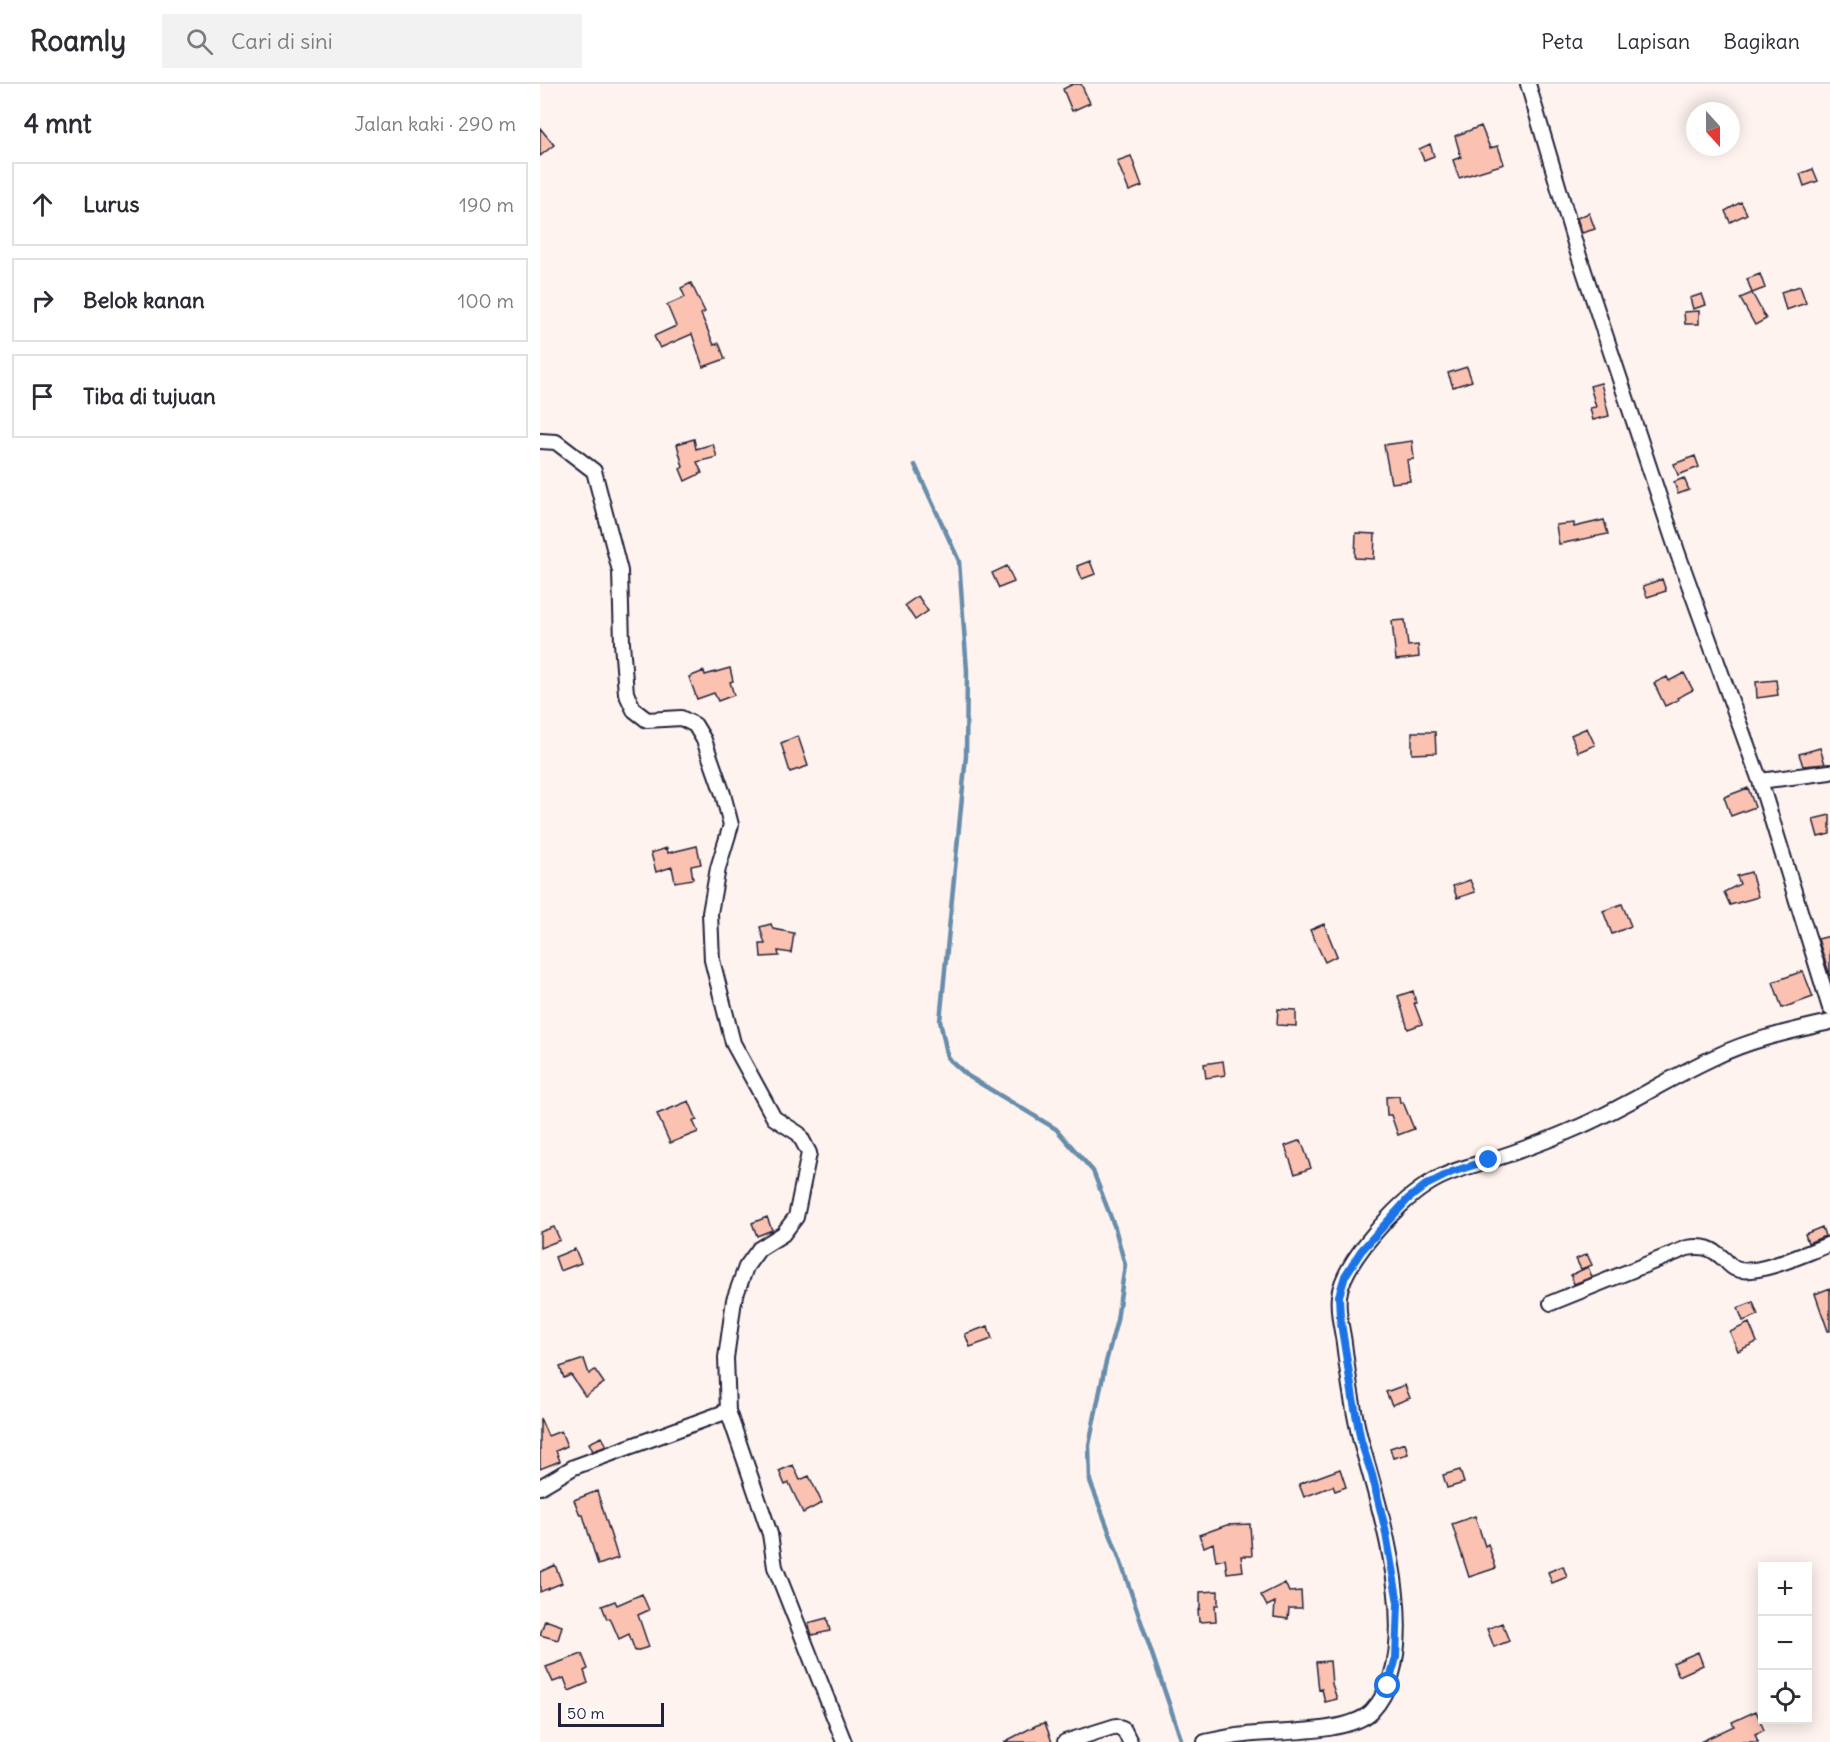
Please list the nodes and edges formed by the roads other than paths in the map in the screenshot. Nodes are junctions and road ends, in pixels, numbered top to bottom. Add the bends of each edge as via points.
1 (1528, 84) edge
2 (540, 441) edge
3 (1830, 772) edge
4 (1760, 781) junction
5 (1830, 1008) edge
6 (1830, 1022) edge
7 (1830, 1244) edge
8 (1551, 1303) dead end
9 (728, 1412) junction
10 (540, 1487) edge
11 (1209, 1741) edge
12 (844, 1742) edge
13 (1065, 1742) edge
14 (1130, 1742) edge

1 - 4 street via 1576,250 1636,432
2 - 9 street via 556,442 594,471 620,571 626,693 634,710 647,720 681,718 695,724 704,740 731,825 710,913 712,960 733,1043 774,1118 800,1134 809,1153 796,1217 783,1234 759,1249 746,1267 734,1300 726,1358
3 - 4 street
4 - 5 street
6 - 11 street via 1754,1041 1718,1055 1576,1128 1452,1172 1408,1199 1379,1230 1351,1266 1339,1296 1354,1409 1385,1528 1398,1603 1396,1658 1388,1686 1372,1711 1350,1724
7 - 8 street via 1752,1270 1731,1266 1711,1249 1687,1248
9 - 10 street via 574,1467
9 - 12 street via 770,1534 775,1567
13 - 14 street via 1116,1726 1124,1730

